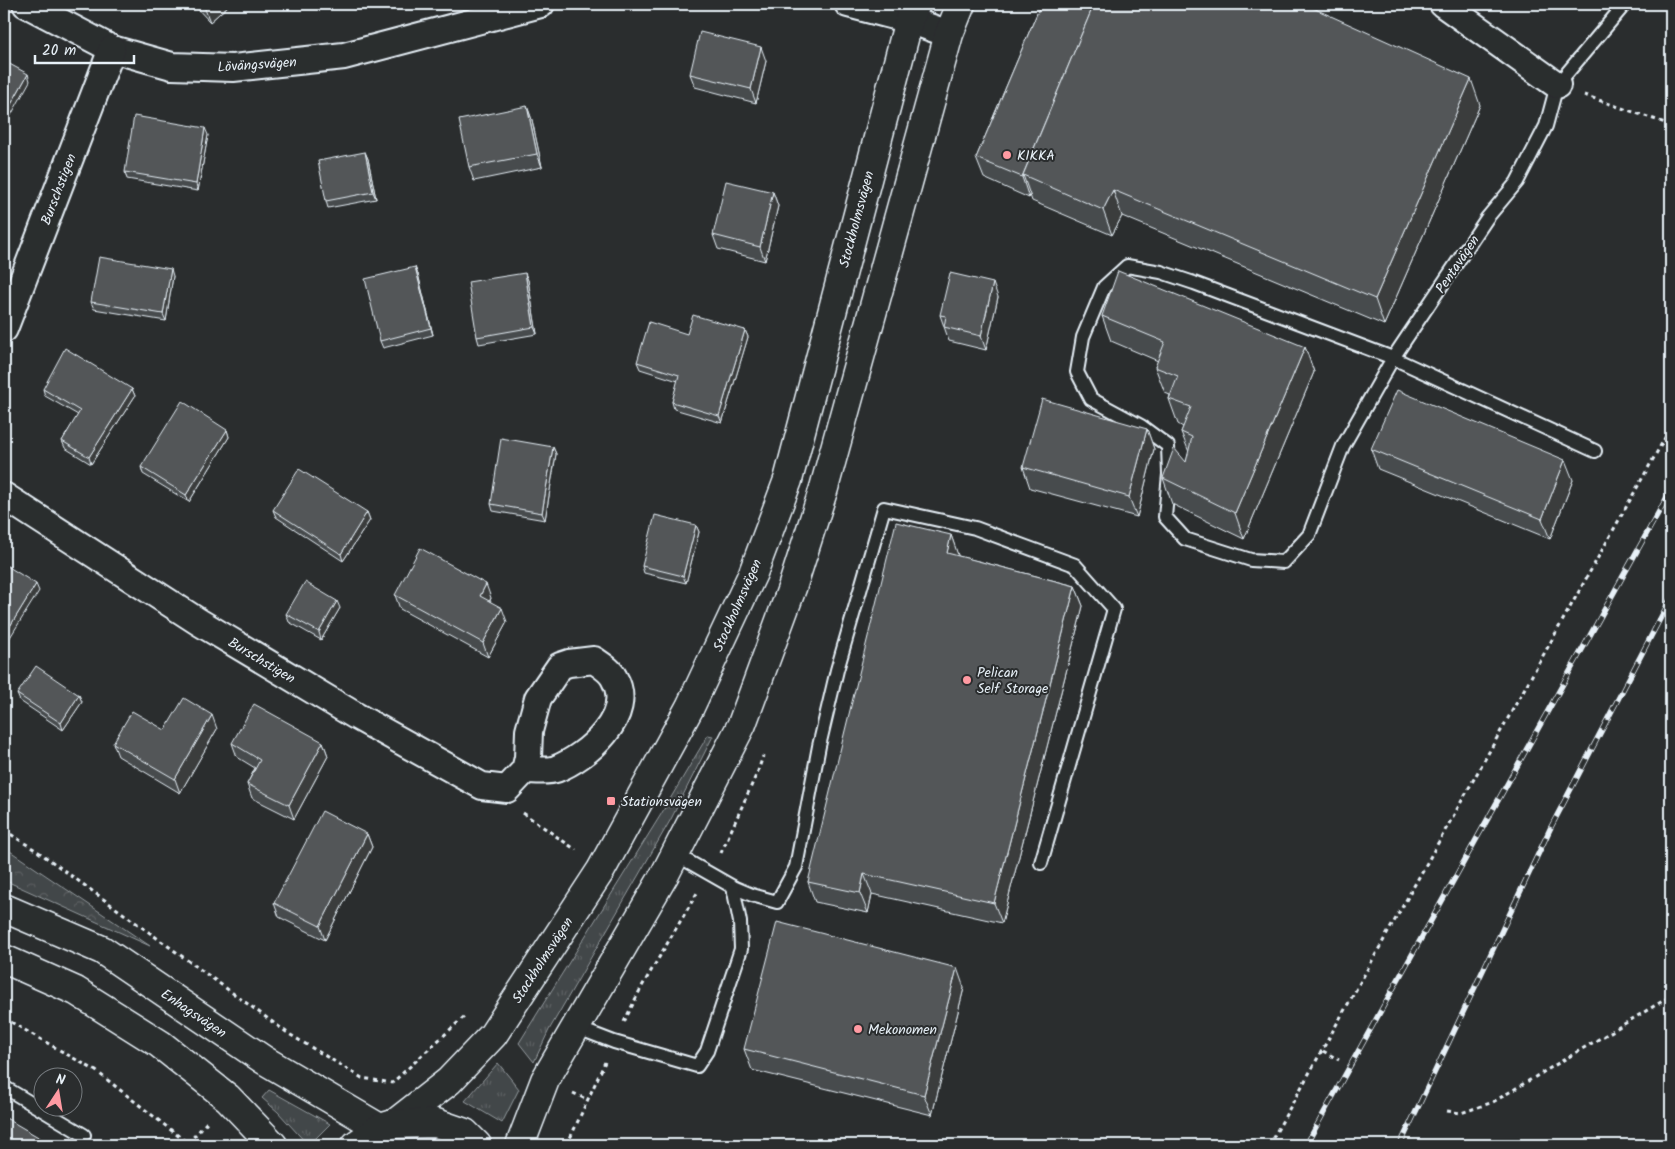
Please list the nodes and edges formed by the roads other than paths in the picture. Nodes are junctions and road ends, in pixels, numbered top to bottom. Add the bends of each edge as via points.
1 (26, 4) edge
2 (541, 4) edge
3 (848, 4) edge
4 (961, 4) edge
5 (1443, 4) edge
6 (1625, 4) edge
7 (912, 12) edge
8 (463, 14) edge
9 (949, 34) junction
10 (112, 49) junction
11 (1557, 86) junction
12 (4, 329) edge
13 (1393, 358) junction
14 (1595, 451) dead end
15 (4, 496) edge
16 (525, 770) dead end
17 (675, 854) junction
18 (1041, 862) dead end
19 (733, 887) junction
20 (4, 908) edge
21 (4, 959) edge
22 (575, 1027) junction
23 (4, 1087) edge
24 (387, 1126) junction
25 (84, 1135) dead end
26 (273, 1145) edge
27 (356, 1145) edge
28 (477, 1145) edge
29 (520, 1145) edge

1 - 10 street, Lövängsvägen
2 - 8 street, Lövängsvägen
3 - 7 street
4 - 9 main road
5 - 11 street
6 - 11 lane
7 - 9 street
7 - 24 main road, Stockholmsvägen via 788,480 753,574 690,707 601,870 493,1035 449,1081
8 - 10 street, Lövängsvägen via 344,56 233,68 172,66
9 - 17 main road via 824,488 792,588 742,724
10 - 12 street, Burschstigen
11 - 13 lane, Pentavägen via 1546,126 1517,182 1487,218
13 - 13 lane, Pentavägen via 1343,446 1309,535 1284,562 1251,560 1185,539 1165,517 1168,446 1141,426 1091,399 1077,372 1084,337 1104,287 1127,266 1161,272
13 - 14 lane
15 - 16 street, Burschstigen via 199,622 356,716 482,786 507,789
17 - 19 lane
17 - 22 main road
18 - 19 lane via 1114,609 1075,565 975,528 884,508 837,670 796,867 777,902
19 - 22 lane via 741,949 707,1051 697,1066
20 - 24 main road, Enhagsvägen via 102,950 264,1060
21 - 26 main road via 76,991 160,1044 228,1098
22 - 29 main road via 545,1080
23 - 25 lane
24 - 27 main road, Stockholmsvägen
24 - 28 main road via 436,1123 465,1133

